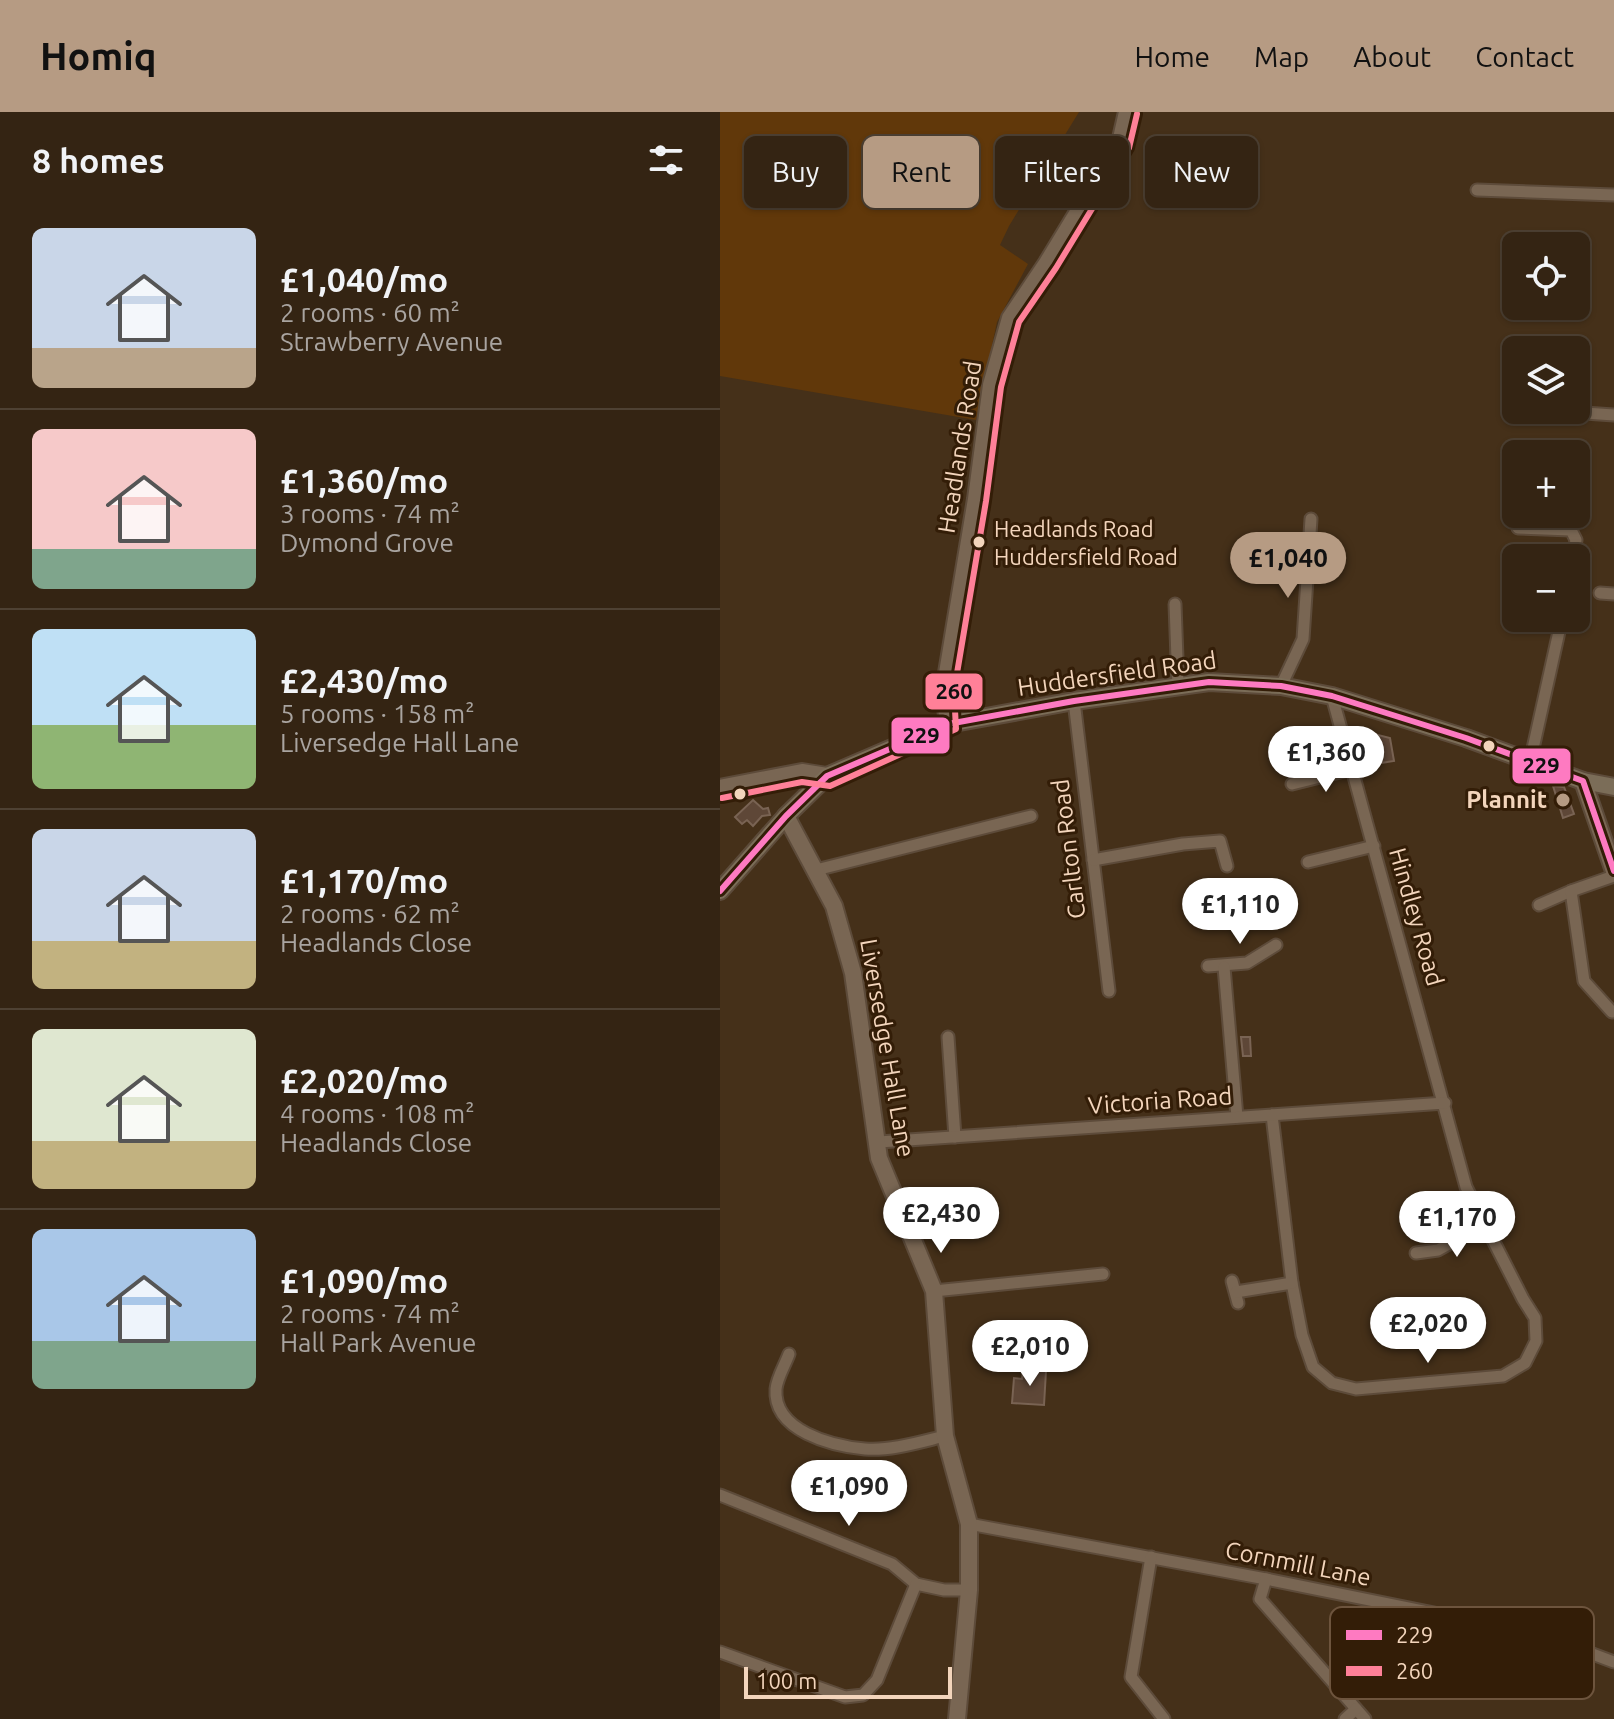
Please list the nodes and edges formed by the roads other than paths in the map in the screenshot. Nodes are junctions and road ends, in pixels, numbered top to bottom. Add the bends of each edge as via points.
1 (1127, 112) edge
2 (1477, 190) dead end
3 (1614, 195) edge
4 (1590, 413) edge
5 (1614, 415) edge
6 (1311, 519) dead end
7 (1518, 528) dead end
8 (1575, 544) edge
9 (1600, 593) dead end
10 (1614, 594) edge
11 (1175, 604) dead end
12 (1559, 632) edge
13 (1178, 686) junction
14 (1281, 686) junction
15 (1332, 696) junction
16 (1074, 701) junction
17 (948, 724) junction
18 (1530, 762) junction
19 (1352, 769) junction
20 (827, 776) junction
21 (1583, 781) junction
22 (1292, 784) dead end
23 (1614, 787) edge
24 (720, 788) edge
25 (786, 816) junction
26 (1031, 816) dead end
27 (1374, 846) junction
28 (1093, 860) junction
29 (1308, 862) dead end
30 (1227, 866) dead end
31 (816, 870) junction
32 (1614, 873) edge
33 (720, 891) edge
34 (1571, 891) junction
35 (1539, 905) dead end
36 (1276, 945) dead end
37 (1208, 966) dead end
38 (1224, 967) junction
39 (1109, 991) dead end
40 (1612, 1012) edge
41 (948, 1037) dead end
42 (1445, 1103) junction
43 (1272, 1115) junction
44 (1237, 1117) junction
45 (955, 1137) junction
46 (879, 1142) junction
47 (1485, 1224) junction
48 (1416, 1253) dead end
49 (1103, 1274) dead end
50 (1292, 1283) junction
51 (934, 1291) junction
52 (1235, 1292) dead end
53 (789, 1354) dead end
54 (945, 1436) junction
55 (720, 1495) edge
56 (969, 1524) junction
57 (1151, 1557) junction
58 (1266, 1579) junction
59 (916, 1584) junction
60 (969, 1590) junction
61 (1404, 1607) edge
62 (720, 1652) edge
63 (1594, 1654) edge
64 (1614, 1662) edge
65 (1330, 1679) edge
66 (1347, 1699) edge
67 (1356, 1709) junction
68 (957, 1719) edge
69 (1164, 1719) edge
70 (1345, 1719) edge
71 (1365, 1719) edge

1 - 17 street, Headlands Road via 1120,143 1010,318 991,385 944,691
2 - 3 street
4 - 5 street
6 - 14 street via 1303,639
7 - 8 street via 1571,530
9 - 10 street
11 - 13 street
12 - 18 street
13 - 14 main road, Huddersfield Road
13 - 16 main road, Huddersfield Road
14 - 15 main road, Huddersfield Road
15 - 18 main road, Huddersfield Road
15 - 19 street, Hindley Road
16 - 17 main road, Huddersfield Road
16 - 28 street, Carlton Road
17 - 20 main road, Huddersfield Road
18 - 21 main road, Huddersfield Road
19 - 22 street
19 - 27 street, Hindley Road
20 - 24 street via 802,772
20 - 25 main road, Huddersfield Road
21 - 23 main road, Huddersfield Road
21 - 32 street
25 - 31 street, Liversedge Hall Lane
25 - 33 main road, Huddersfield Road
26 - 31 street
27 - 29 street
27 - 42 street, Hindley Road
28 - 30 street via 1220,841
28 - 39 street, Carlton Road
31 - 46 street, Liversedge Hall Lane via 834,906 853,973
32 - 34 street
34 - 35 street
34 - 40 street via 1584,981
36 - 38 street via 1247,963
37 - 38 street
38 - 44 street
41 - 45 street
42 - 43 street, Victoria Road
42 - 47 street, Hindley Road via 1466,1187
43 - 44 street, Victoria Road
43 - 50 street, Hindley Road
44 - 45 street, Victoria Road
45 - 46 street, Victoria Road
46 - 51 street, Liversedge Hall Lane via 879,1158
47 - 48 street via 1438,1250
47 - 50 street, Hindley Road via 1535,1318 1536,1341 1525,1363 1503,1376 1356,1389 1332,1383 1313,1367
49 - 51 street
50 - 52 street
51 - 54 street, Liversedge Hall Lane
53 - 54 street via 776,1388 778,1405 786,1421 804,1433 866,1449
54 - 56 street, Liversedge Hall Lane
55 - 59 street via 892,1564
56 - 57 street, Cornmill Lane
56 - 60 street, Liversedge Hall Lane
57 - 58 street, Cornmill Lane
57 - 69 street via 1131,1677
58 - 61 street, Cornmill Lane
58 - 65 street via 1260,1599
59 - 60 street
59 - 62 street via 877,1680 863,1695 845,1697
60 - 68 street, Liversedge Hall Lane
63 - 64 street, Cornmill Lane
66 - 67 street
67 - 70 street
67 - 71 street

